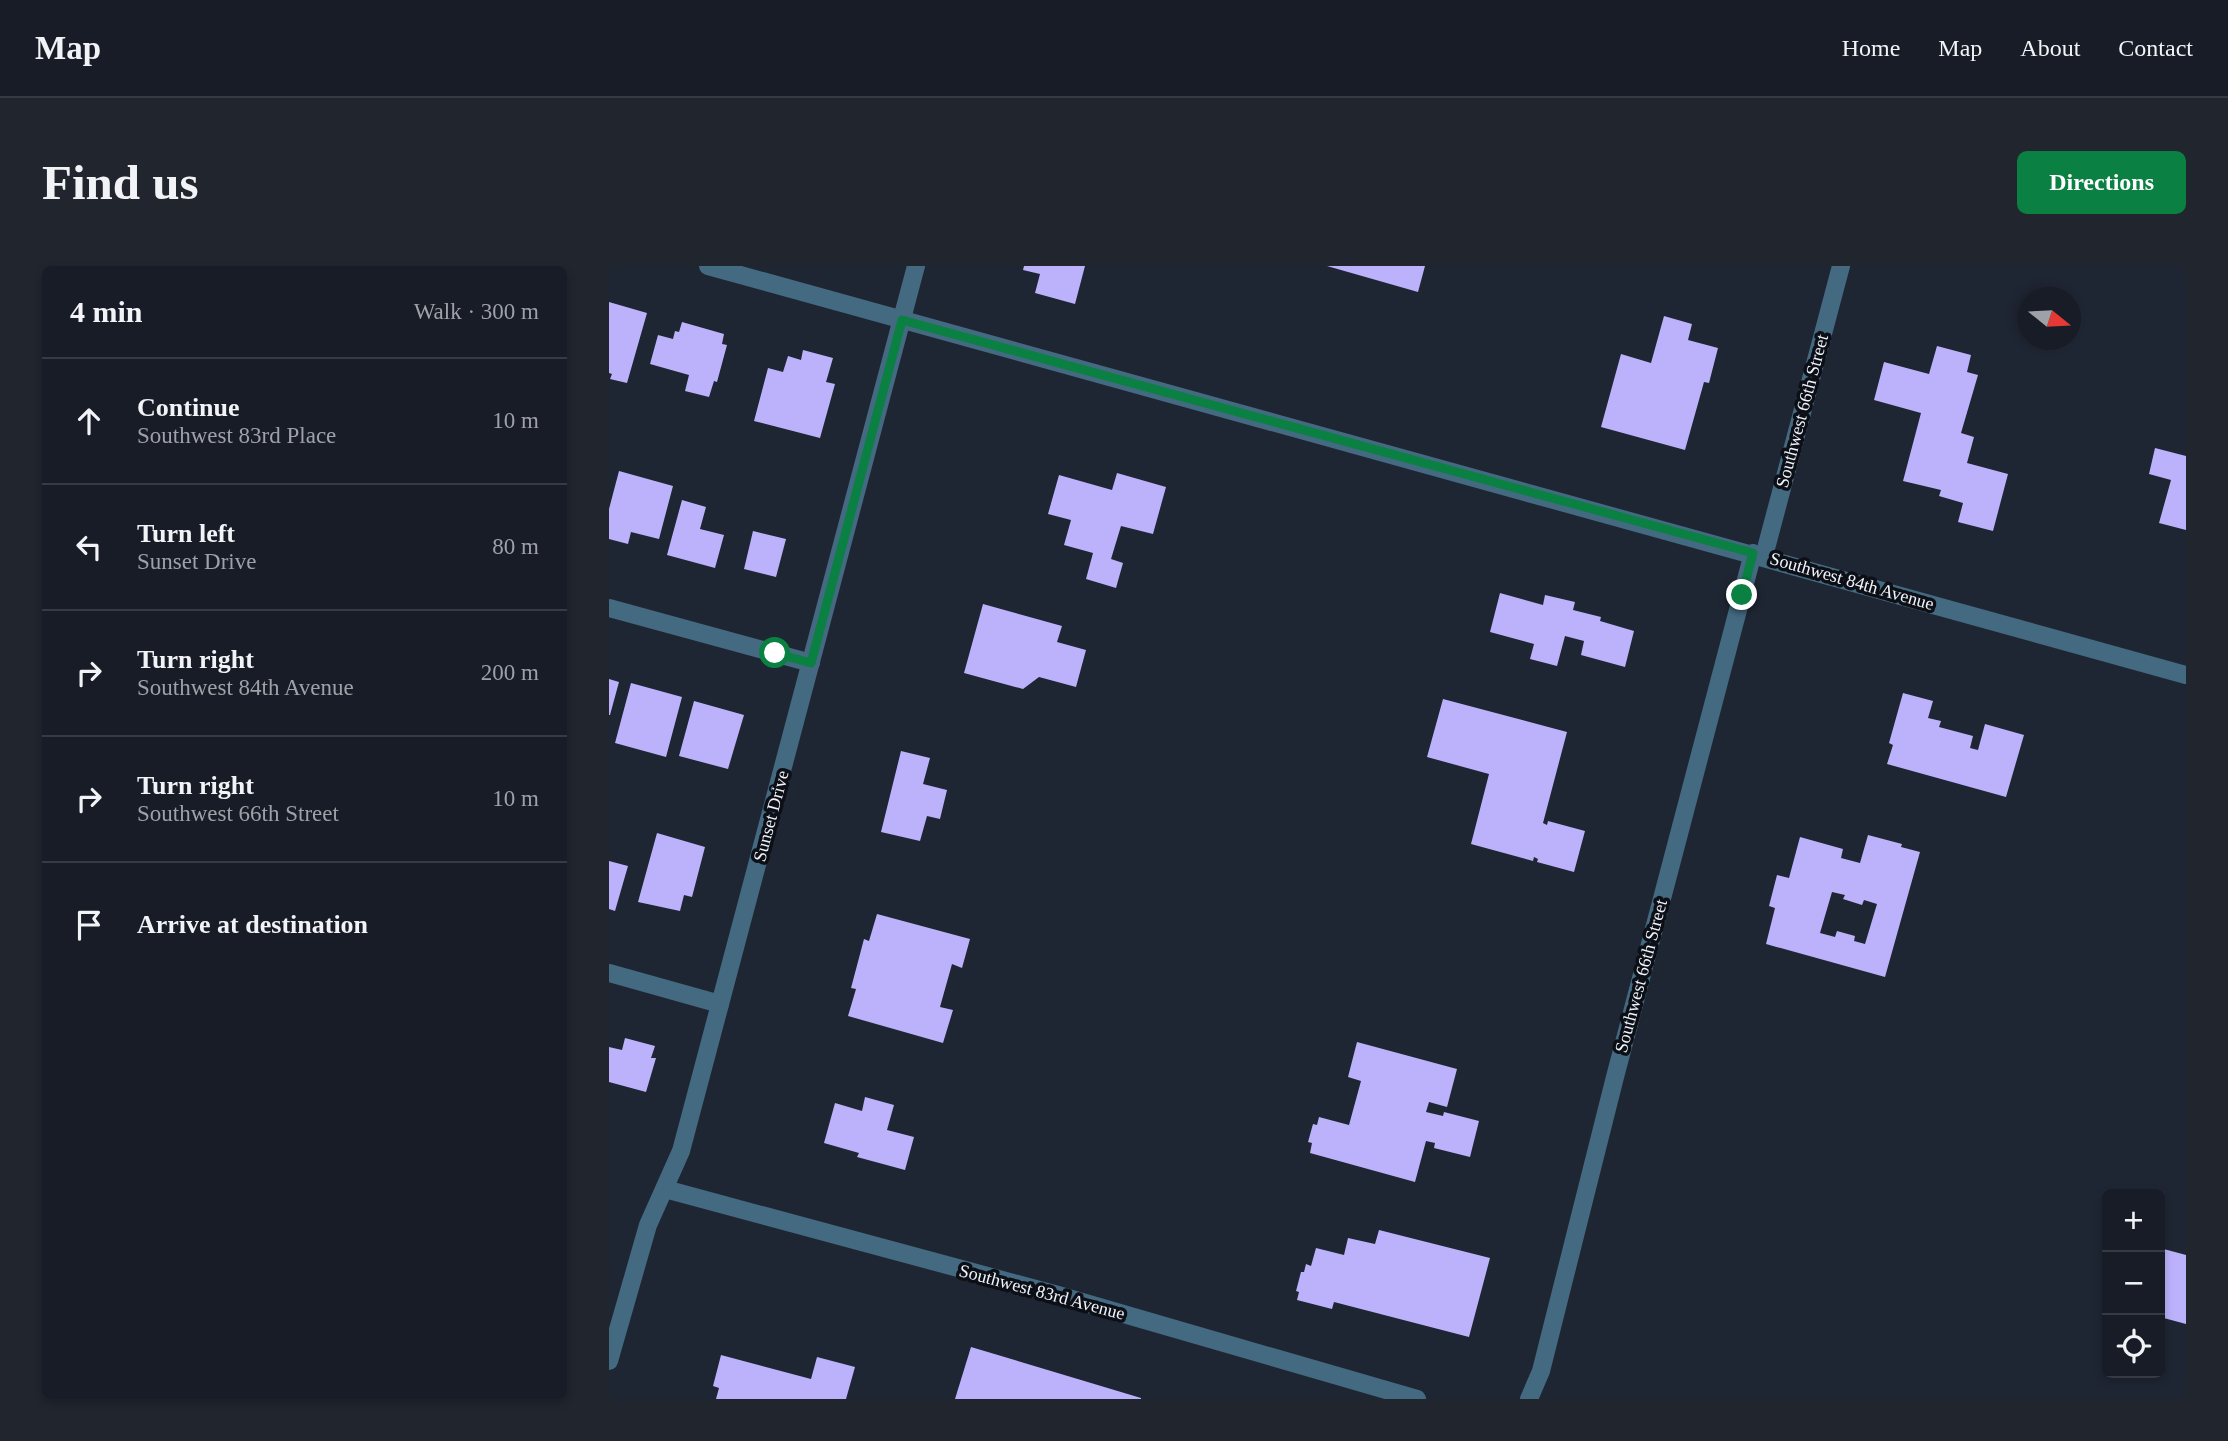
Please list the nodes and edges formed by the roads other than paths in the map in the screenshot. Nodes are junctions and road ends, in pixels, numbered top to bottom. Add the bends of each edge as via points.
1 (708, 266) edge
2 (916, 266) edge
3 (1841, 266) edge
4 (902, 320) junction
5 (1758, 554) junction
6 (609, 608) edge
7 (811, 663) junction
8 (2186, 674) edge
9 (609, 973) edge
10 (720, 1004) junction
11 (665, 1189) junction
12 (609, 1361) edge
13 (1417, 1399) edge
14 (1529, 1399) edge

1 - 4 street, Southwest 84th Avenue
2 - 4 street, Sunset Drive
3 - 5 street, Southwest 66th Street
4 - 5 street, Southwest 84th Avenue
4 - 7 street, Sunset Drive
5 - 8 street, Southwest 84th Avenue
5 - 14 street, Southwest 66th Street via 1615,1077 1541,1371
6 - 7 street
7 - 10 street, Sunset Drive
9 - 10 street
10 - 11 street, Sunset Drive via 681,1151
11 - 12 street, Sunset Drive via 648,1225
11 - 13 street, Southwest 83rd Avenue via 1058,1295

